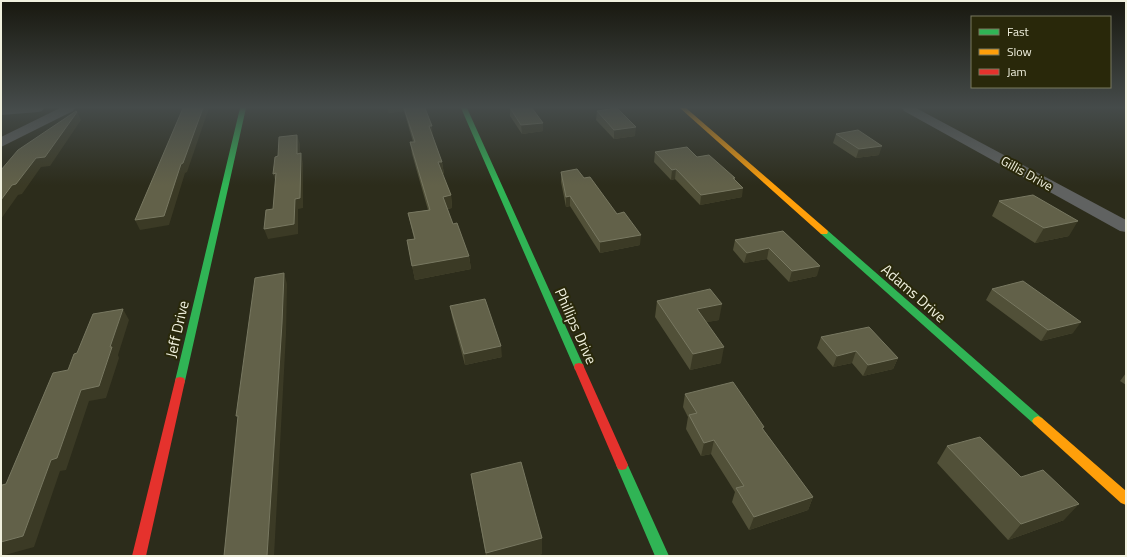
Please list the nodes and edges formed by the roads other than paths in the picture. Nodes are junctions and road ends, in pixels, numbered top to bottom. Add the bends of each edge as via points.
1 (17, 134) edge
2 (237, 134) edge
3 (475, 134) edge
4 (712, 134) edge
5 (956, 134) edge
6 (1, 143) edge
7 (1126, 227) edge
8 (1126, 499) edge
9 (139, 556) edge
10 (662, 556) edge

1 - 6 street
2 - 9 street, Jeff Drive
3 - 10 street, Phillips Drive
4 - 8 street, Adams Drive
5 - 7 street, Gillis Drive

